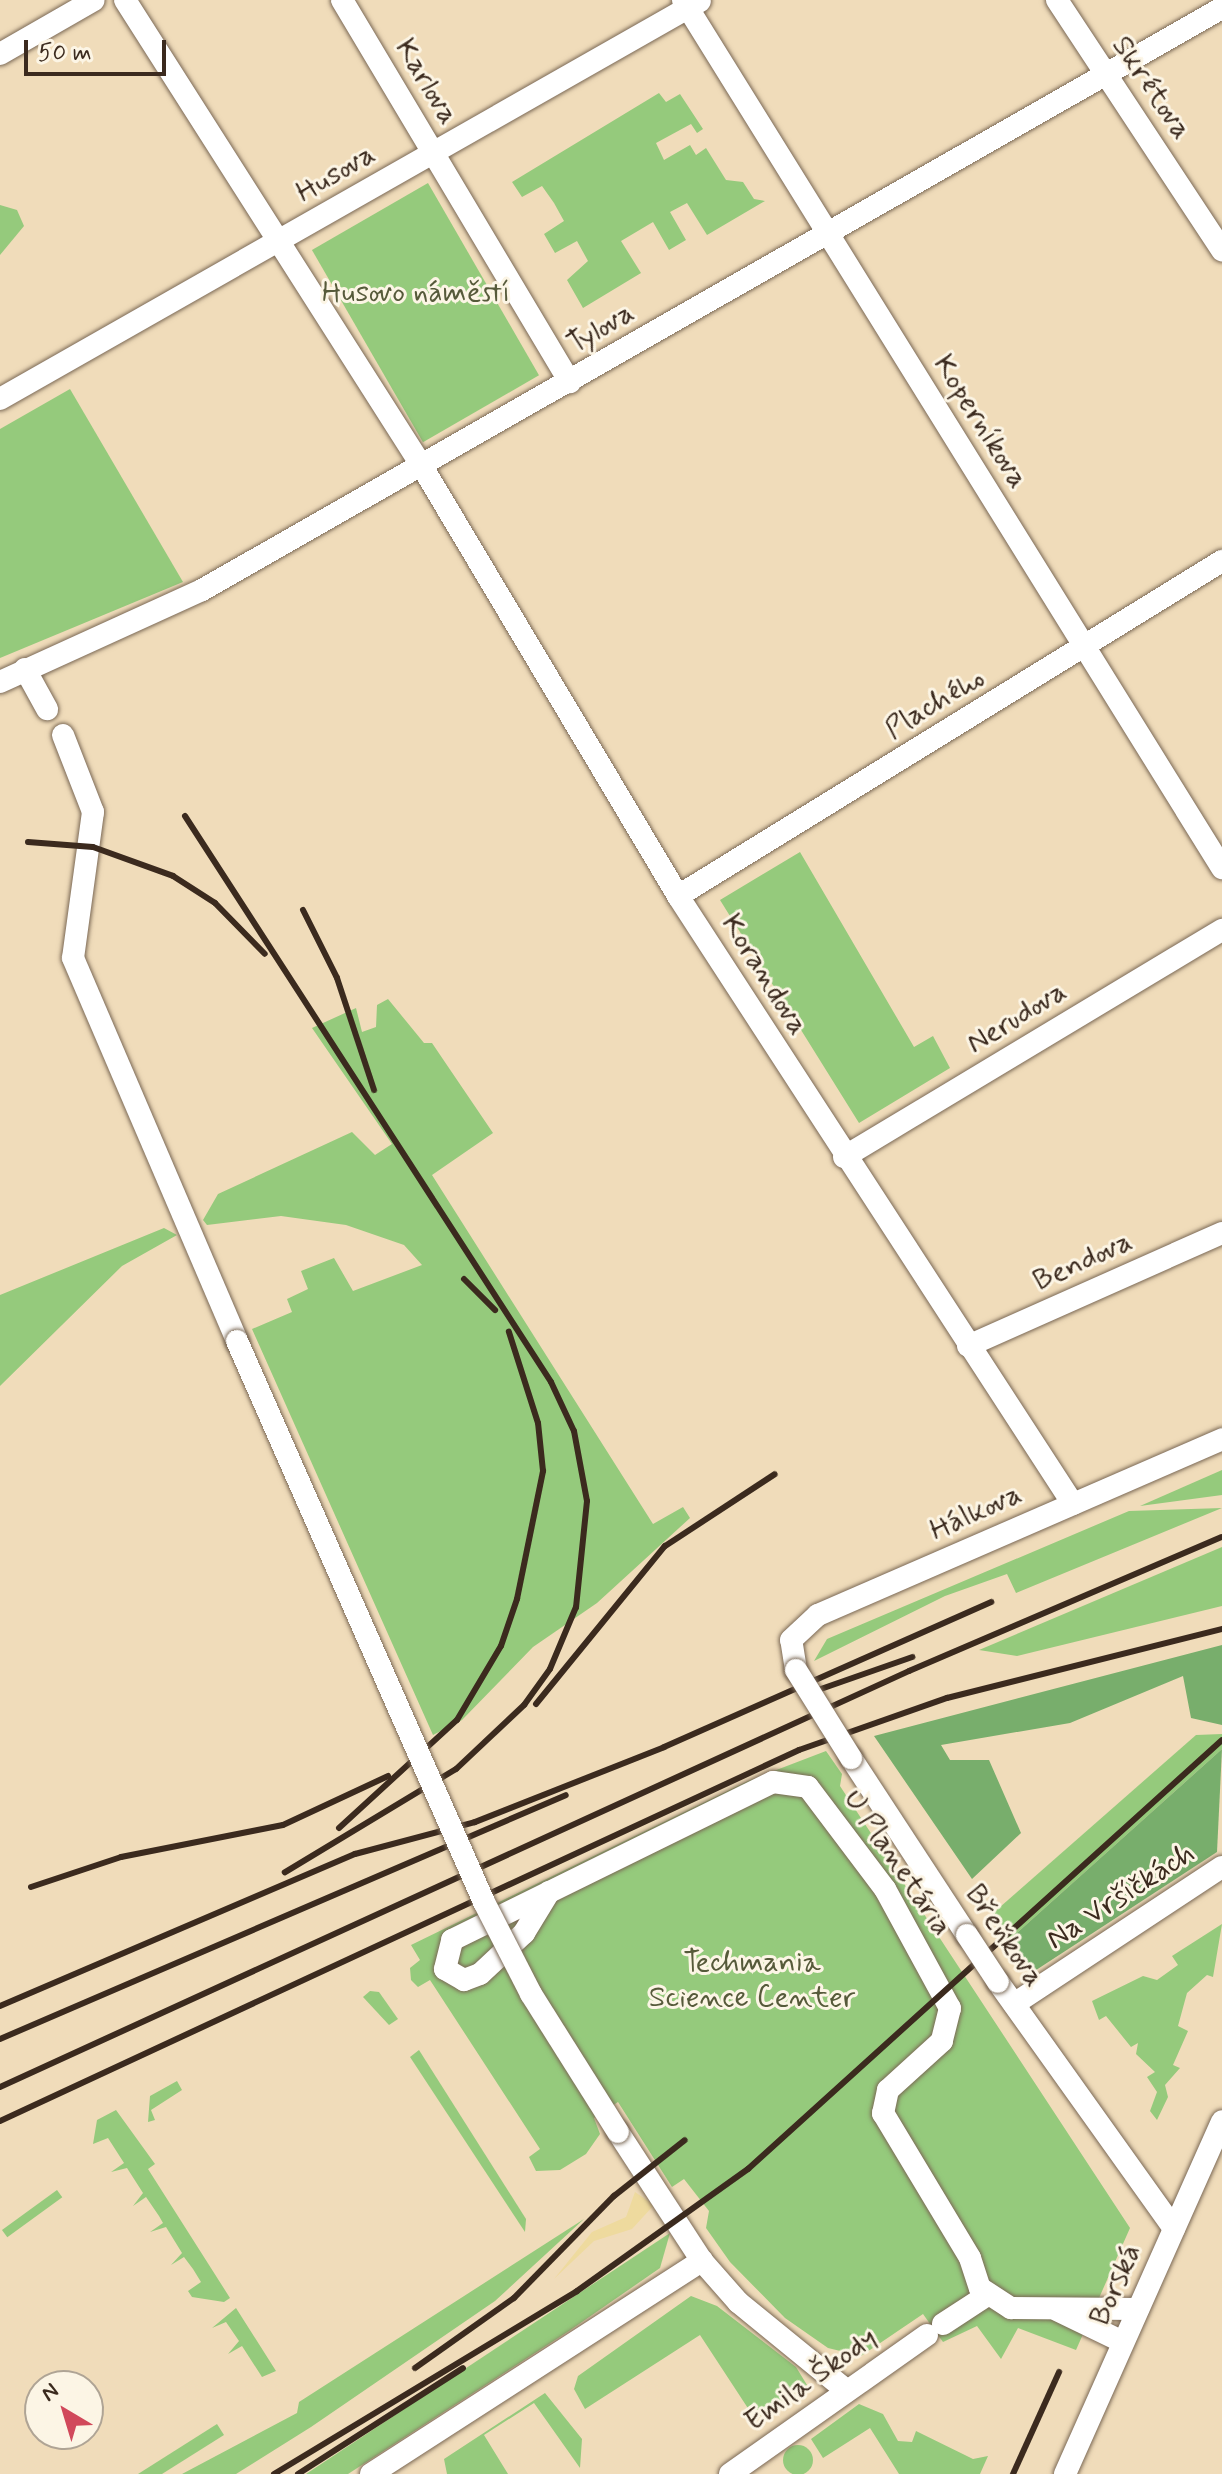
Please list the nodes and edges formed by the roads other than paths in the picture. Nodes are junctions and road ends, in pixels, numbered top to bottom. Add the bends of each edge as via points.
1 (94, 0) edge
2 (125, 0) edge
3 (342, 0) edge
4 (1057, 0) edge
5 (691, 3) edge
6 (1222, 8) edge
7 (0, 54) edge
8 (1105, 73) junction
9 (433, 153) junction
10 (828, 232) junction
11 (281, 240) junction
12 (1222, 250) edge
13 (570, 382) junction
14 (0, 399) edge
15 (423, 468) junction
16 (1222, 561) edge
17 (1087, 647) junction
18 (25, 669) junction
19 (0, 682) edge
20 (47, 709) dead end
21 (63, 735) dead end
22 (1222, 868) edge
23 (678, 896) junction
24 (1222, 930) edge
25 (844, 1157) junction
26 (1222, 1233) edge
27 (968, 1346) junction
28 (1222, 1439) edge
29 (1073, 1504) junction
30 (796, 1670) joint
31 (1222, 1867) edge
32 (549, 1892) junction
33 (1014, 2004) junction
34 (1222, 2121) edge
35 (1174, 2229) junction
36 (702, 2261) junction
37 (986, 2296) junction
38 (1049, 2307) junction
39 (1138, 2309) junction
40 (1123, 2342) junction
41 (846, 2390) junction
42 (371, 2474) edge
43 (730, 2474) edge
44 (1065, 2474) edge

1 - 7 street
2 - 11 street
3 - 9 street, Karlova
4 - 8 street, Skrétova
5 - 9 street, Husova
5 - 10 street, Koperníkova
6 - 8 street, Tylova
8 - 10 street, Tylova
8 - 12 street, Skrétova
9 - 11 street, Husova
9 - 13 street
10 - 13 street, Tylova
10 - 17 street, Koperníkova
11 - 14 street, Husova
11 - 15 street
13 - 15 street, Tylova
15 - 18 street, Tylova via 202,590
15 - 23 street, Korandova
16 - 17 street, Plachého
17 - 22 street, Koperníkova
17 - 23 street, Plachého
18 - 19 street, Tylova
18 - 20 street
21 - 36 street, bridge via 93,812 73,958 484,1902 531,1994
23 - 25 street, Korandova
24 - 25 street, Nerudova
25 - 27 street, Korandova
26 - 27 street, Bendova
27 - 29 street, Korandova
28 - 29 street, Hálkova
29 - 30 street, Hálkova via 818,1615 791,1640
30 - 33 street, Břeňkova, bridge
31 - 33 street, Na Vršíčkách
32 - 32 street, U Planetária via 452,1940 445,1969 464,1980 480,1974 524,1933
32 - 37 street, U Planetária via 773,1782 808,1787 885,1889 950,2008 942,2041 888,2090 883,2113
33 - 35 street, Břeňkova
34 - 35 street, Borská
35 - 39 street, Borská
36 - 41 street via 738,2302
36 - 42 street
37 - 38 street via 1011,2308
37 - 41 street, Emila Škody
38 - 39 street
38 - 40 street
39 - 40 street, Borská
40 - 44 street, Borská
41 - 43 street, Emila Škody via 816,2419

